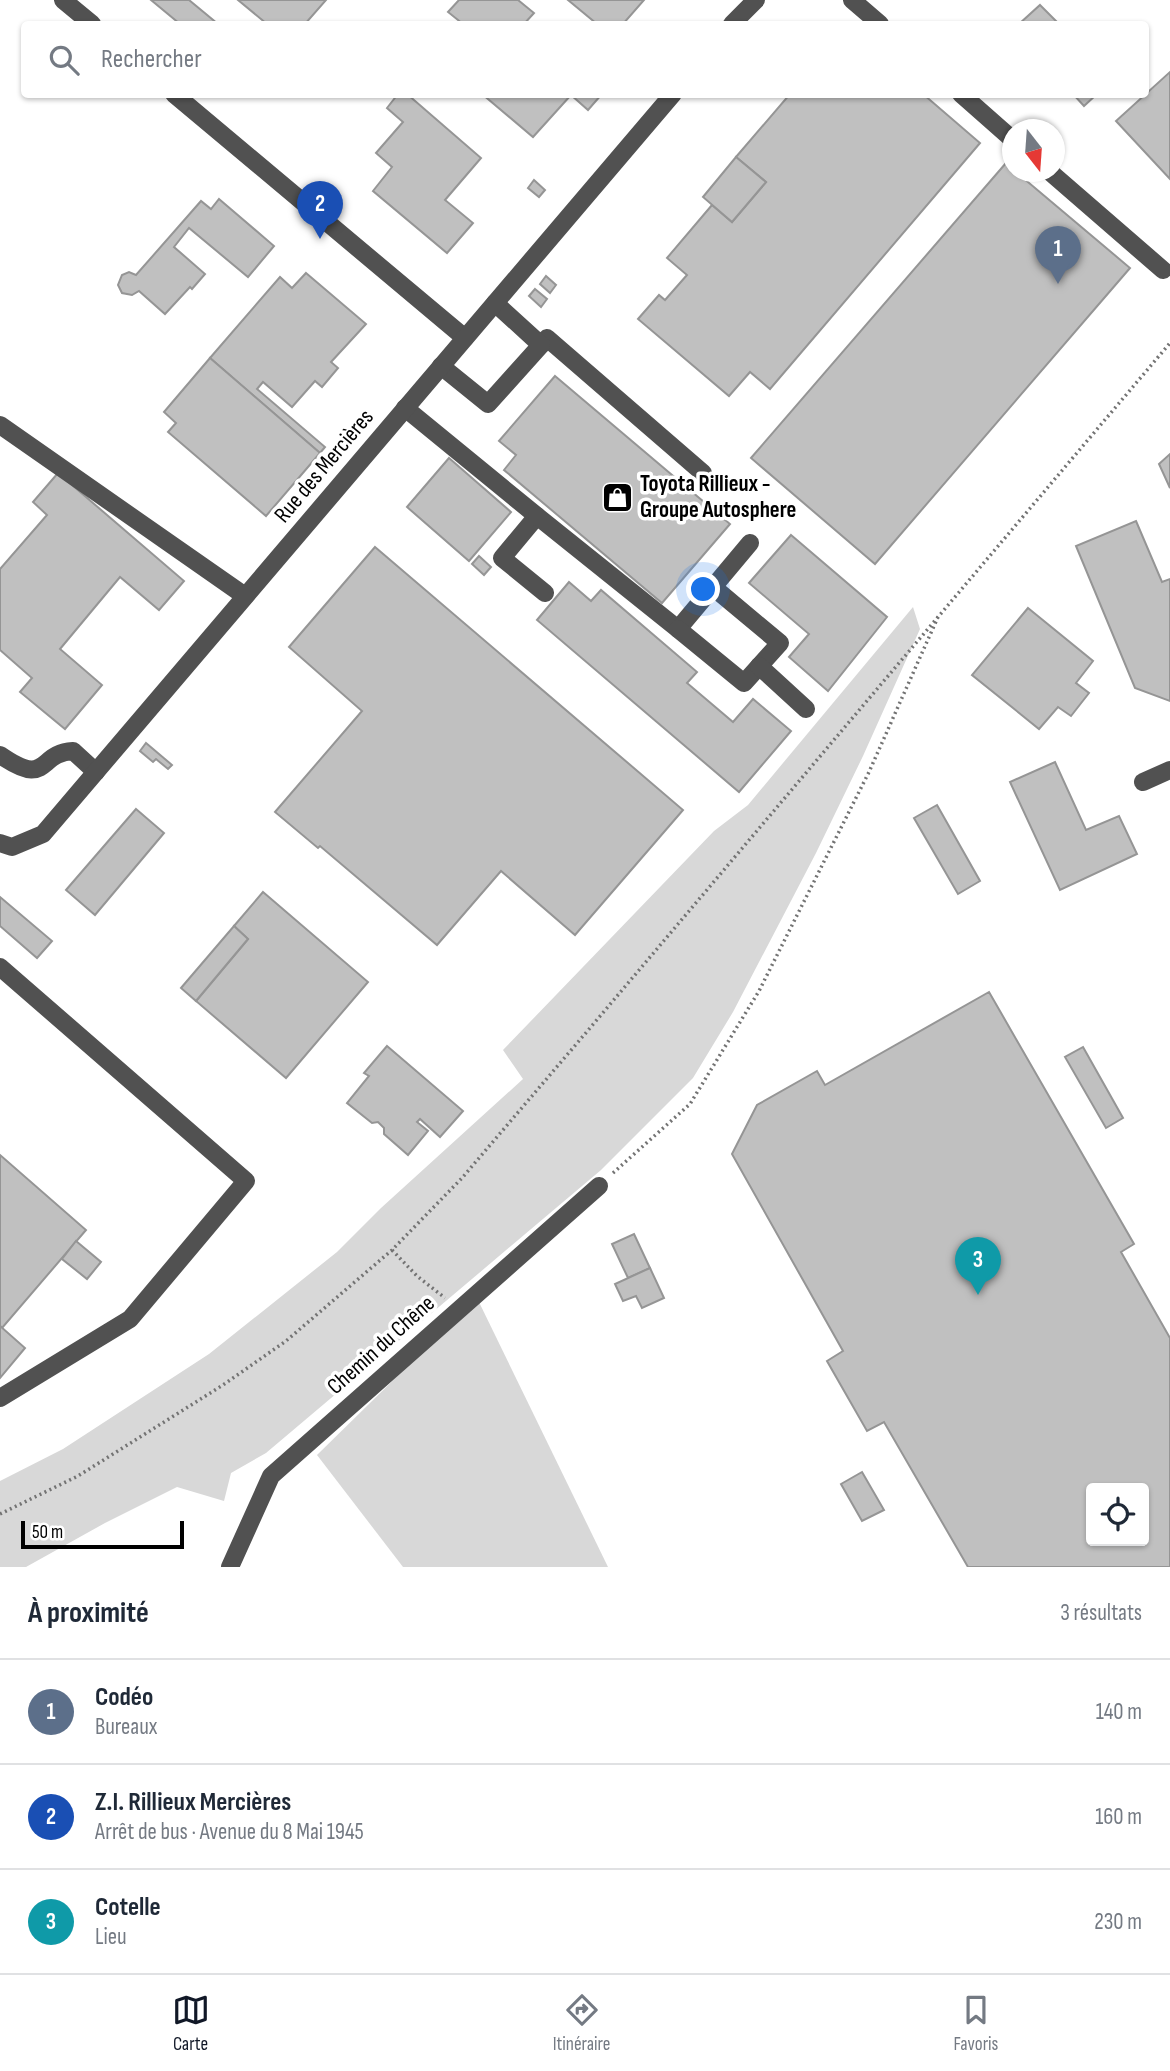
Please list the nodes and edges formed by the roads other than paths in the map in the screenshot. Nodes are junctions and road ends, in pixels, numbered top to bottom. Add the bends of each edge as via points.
1 (63, 0) edge
2 (755, 0) edge
3 (852, 0) edge
4 (88, 21) edge
5 (735, 21) edge
6 (876, 21) edge
7 (179, 98) edge
8 (670, 98) edge
9 (966, 98) edge
10 (1002, 129) edge
11 (1062, 182) edge
12 (1163, 270) dead end
13 (495, 303) junction
14 (465, 338) junction
15 (541, 345) junction
16 (441, 366) junction
17 (405, 408) junction
18 (0, 425) edge
19 (703, 473) dead end
20 (537, 516) junction
21 (750, 543) dead end
22 (713, 587) junction
23 (545, 593) dead end
24 (245, 596) junction
25 (678, 629) junction
26 (760, 666) junction
27 (806, 709) dead end
28 (0, 755) edge
29 (1170, 770) edge
30 (96, 772) junction
31 (1143, 782) dead end
32 (0, 843) edge
33 (0, 967) edge
34 (599, 1186) road end
35 (0, 1398) edge
36 (230, 1567) edge

1 - 4 street
2 - 5 street
3 - 6 street
7 - 14 street
8 - 13 street, Rue des Mercières
9 - 10 street
11 - 12 street
13 - 14 street, Rue des Mercières
13 - 15 street
14 - 16 street, Rue des Mercières
15 - 16 street via 488,404
15 - 19 street via 547,338
16 - 17 street, Rue des Mercières
17 - 20 street
17 - 24 street, Rue des Mercières
18 - 24 street
20 - 23 street via 502,558
20 - 25 street
21 - 22 street
22 - 25 street
22 - 26 street via 780,643
24 - 30 street, Rue des Mercières
25 - 26 street via 744,683
26 - 27 street
28 - 30 street via 29,770 43,767 62,751 73,751
29 - 31 street
30 - 32 street, Rue des Mercières via 43,834 12,847
33 - 35 street via 246,1181 130,1320
34 - 36 street, Chemin du Chêne via 271,1476

